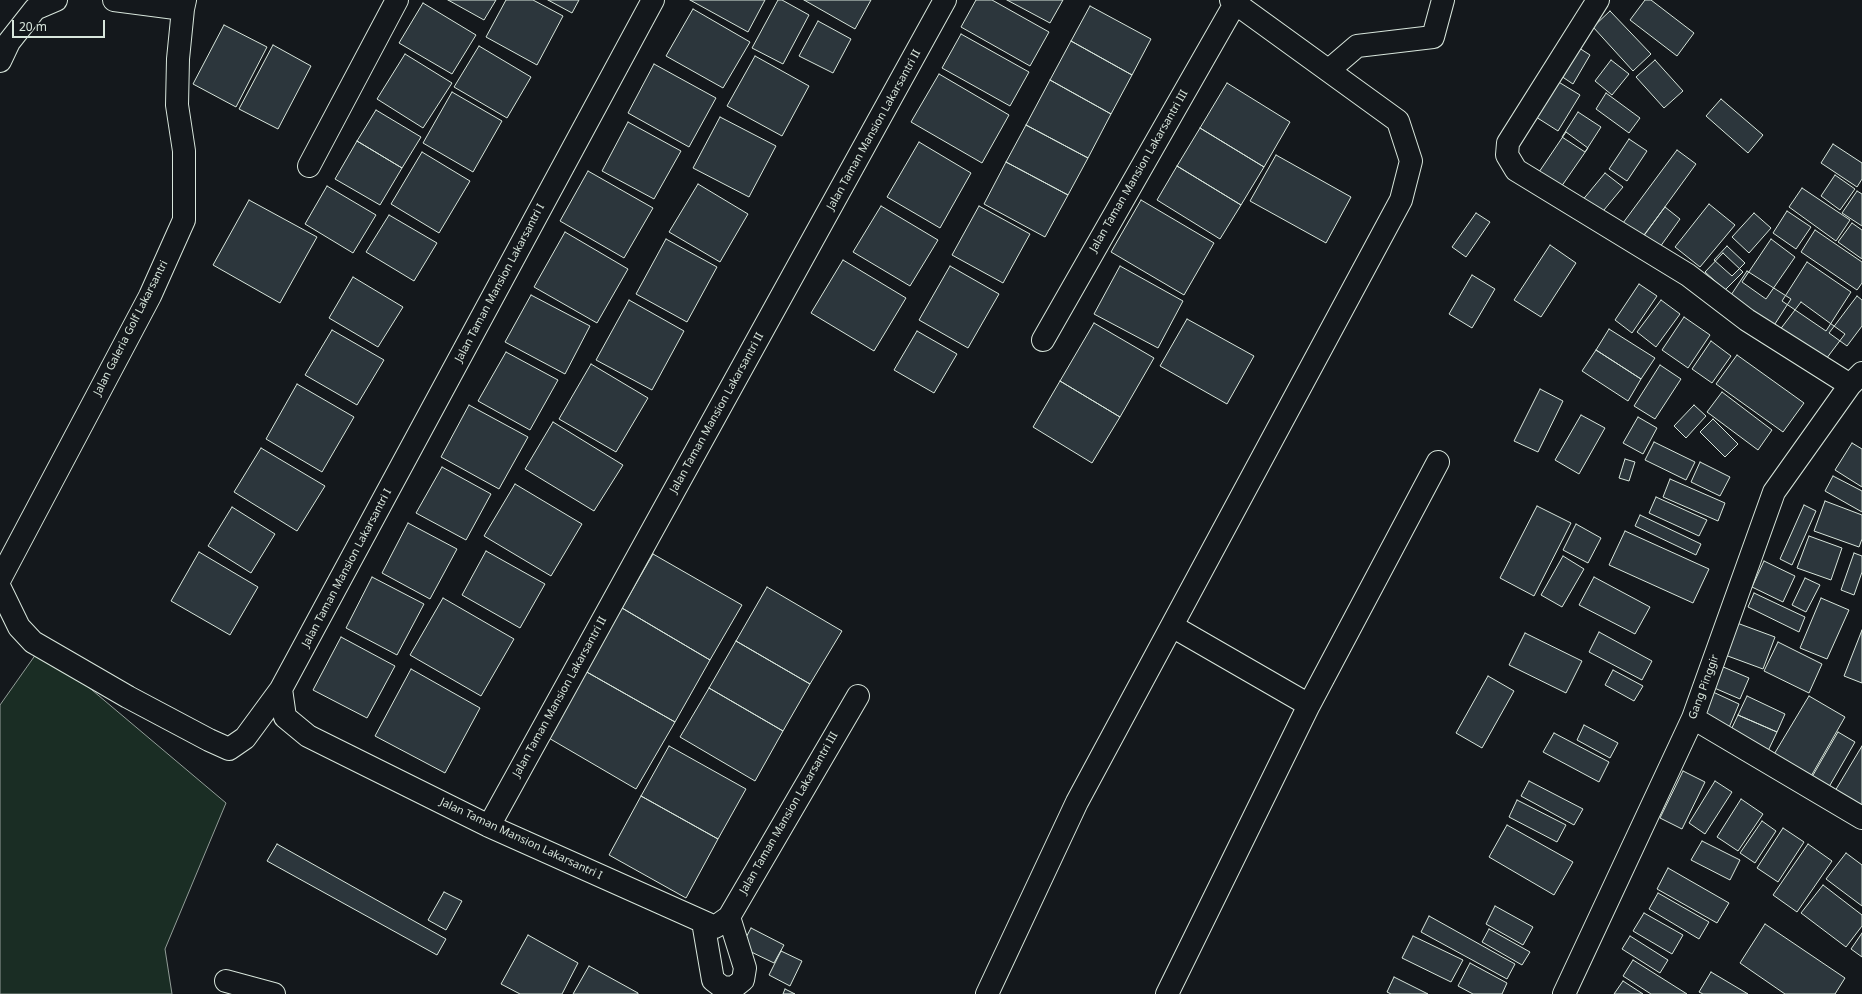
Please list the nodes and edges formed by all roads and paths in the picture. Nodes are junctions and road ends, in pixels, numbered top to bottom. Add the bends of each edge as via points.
1 (56, 0) edge
2 (114, 0) edge
3 (397, 0) edge
4 (653, 0) edge
5 (946, 0) edge
6 (1443, 0) edge
7 (1598, 0) edge
8 (1234, 1) edge
9 (184, 5) edge
10 (0, 61) edge
11 (1329, 70) junction
12 (309, 166) dead end
13 (1043, 340) dead end
14 (1856, 379) edge
15 (1438, 462) dead end
16 (0, 579) edge
17 (0, 588) edge
18 (1172, 626) junction
19 (281, 689) junction
20 (858, 696) dead end
21 (1309, 705) junction
22 (1693, 718) junction
23 (1862, 818) edge
24 (489, 826) junction
25 (716, 922) joint
26 (226, 981) dead end
27 (274, 994) edge
28 (987, 994) edge
29 (1167, 994) edge
30 (1564, 994) edge

1 - 10 street via 35,8 9,42
2 - 9 street, Jalan Galeria Golf Lakarsantri
3 - 12 street
4 - 19 street, Jalan Taman Mansion Lakarsantri I
5 - 24 street, Jalan Taman Mansion Lakarsantri II
6 - 11 street via 1433,37 1357,46
7 - 14 street via 1508,143 1507,155 1516,170 1688,275 1747,320
8 - 11 street
8 - 13 street, Jalan Taman Mansion Lakarsantri III
9 - 16 street, Jalan Galeria Golf Lakarsantri via 178,59 177,105 184,151 184,220 150,296
11 - 18 street via 1398,120 1411,160 1401,200
14 - 22 street, Gang Pinggir via 1774,492
15 - 21 street
17 - 19 street via 19,627 33,642 135,700 229,749 245,738
18 - 21 street
18 - 28 street via 1077,802
19 - 24 street, Jalan Taman Mansion Lakarsantri I via 285,717 308,736
20 - 25 street, Jalan Taman Mansion Lakarsantri III
21 - 29 street
22 - 23 street
22 - 30 street, Gang Pinggir
24 - 25 street, Jalan Taman Mansion Lakarsantri I
26 - 27 street

